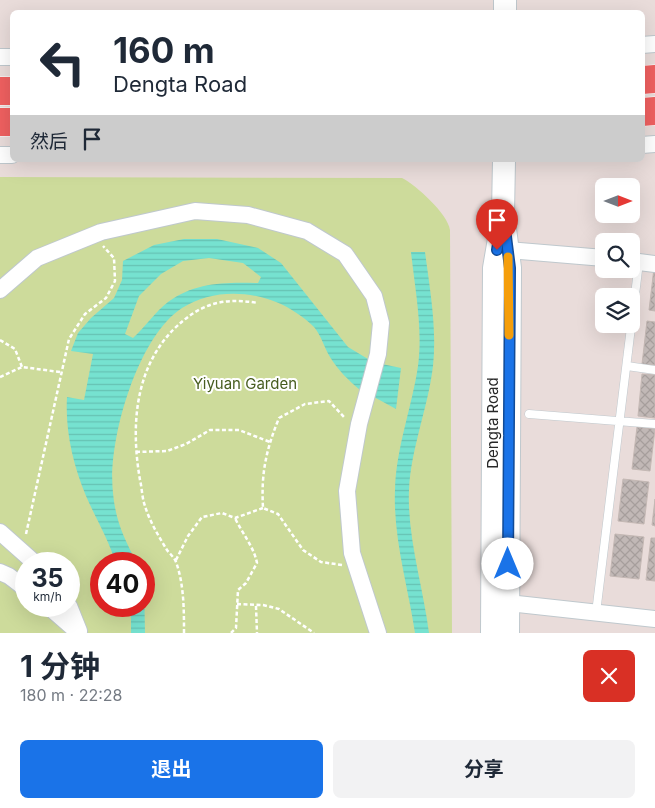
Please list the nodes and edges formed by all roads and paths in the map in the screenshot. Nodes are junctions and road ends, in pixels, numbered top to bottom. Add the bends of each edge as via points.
1 (504, 162) edge
2 (503, 213) junction
3 (94, 235) junction
4 (507, 250) junction
5 (595, 257) edge
6 (642, 262) edge
7 (0, 290) edge
8 (258, 303) dead end
9 (0, 340) edge
10 (627, 366) junction
11 (22, 367) junction
12 (655, 370) edge
13 (60, 372) junction
14 (0, 377) edge
15 (529, 414) dead end
16 (620, 420) junction
17 (655, 424) edge
18 (358, 433) junction
19 (270, 442) junction
20 (136, 452) junction
21 (263, 508) junction
22 (235, 518) junction
23 (0, 532) edge
24 (22, 550) joint
25 (176, 560) junction
26 (356, 564) junction
27 (0, 572) edge
28 (15, 581) edge
29 (508, 603) junction
30 (237, 604) junction
31 (256, 606) junction
32 (596, 613) junction
33 (61, 617) edge
34 (73, 617) edge
35 (655, 620) edge
36 (79, 633) edge
37 (184, 633) edge
38 (231, 633) edge
39 (257, 633) edge
40 (314, 633) edge
41 (378, 633) edge
42 (492, 633) edge
43 (508, 633) edge

1 - 2 street, Dengta Road
2 - 4 street, Dengta Road
2 - 42 street, Dengta Road via 494,268
3 - 7 street via 37,258
3 - 13 path via 114,258 115,281 106,298 85,314 69,339
3 - 18 street via 195,211 248,215 307,231 345,254 374,296 381,323 378,354
4 - 5 street
4 - 29 street, Dengta Road via 510,268
6 - 10 lane
8 - 20 path via 236,299 210,304 188,315 162,342 142,385 135,415
9 - 11 path via 15,349
10 - 12 lane
10 - 16 lane
11 - 13 path
11 - 14 path
13 - 24 path
15 - 16 lane
16 - 17 lane
16 - 32 lane
18 - 19 path via 329,401 305,404 279,418
18 - 26 street via 346,491
19 - 20 path via 239,430 210,430 167,451
19 - 21 path via 262,480
20 - 25 path via 145,506
21 - 22 path
21 - 26 path via 278,514 303,550 321,562
22 - 25 path via 222,513 202,517
22 - 30 path via 255,551 257,563 246,583 238,590
23 - 24 street
25 - 37 path via 182,588
26 - 41 street
27 - 28 street
29 - 32 street
29 - 43 street, Dengta Road
30 - 31 path
30 - 38 path via 236,628
31 - 39 path
31 - 40 path via 280,609
32 - 35 street
33 - 36 street
34 - 36 street

